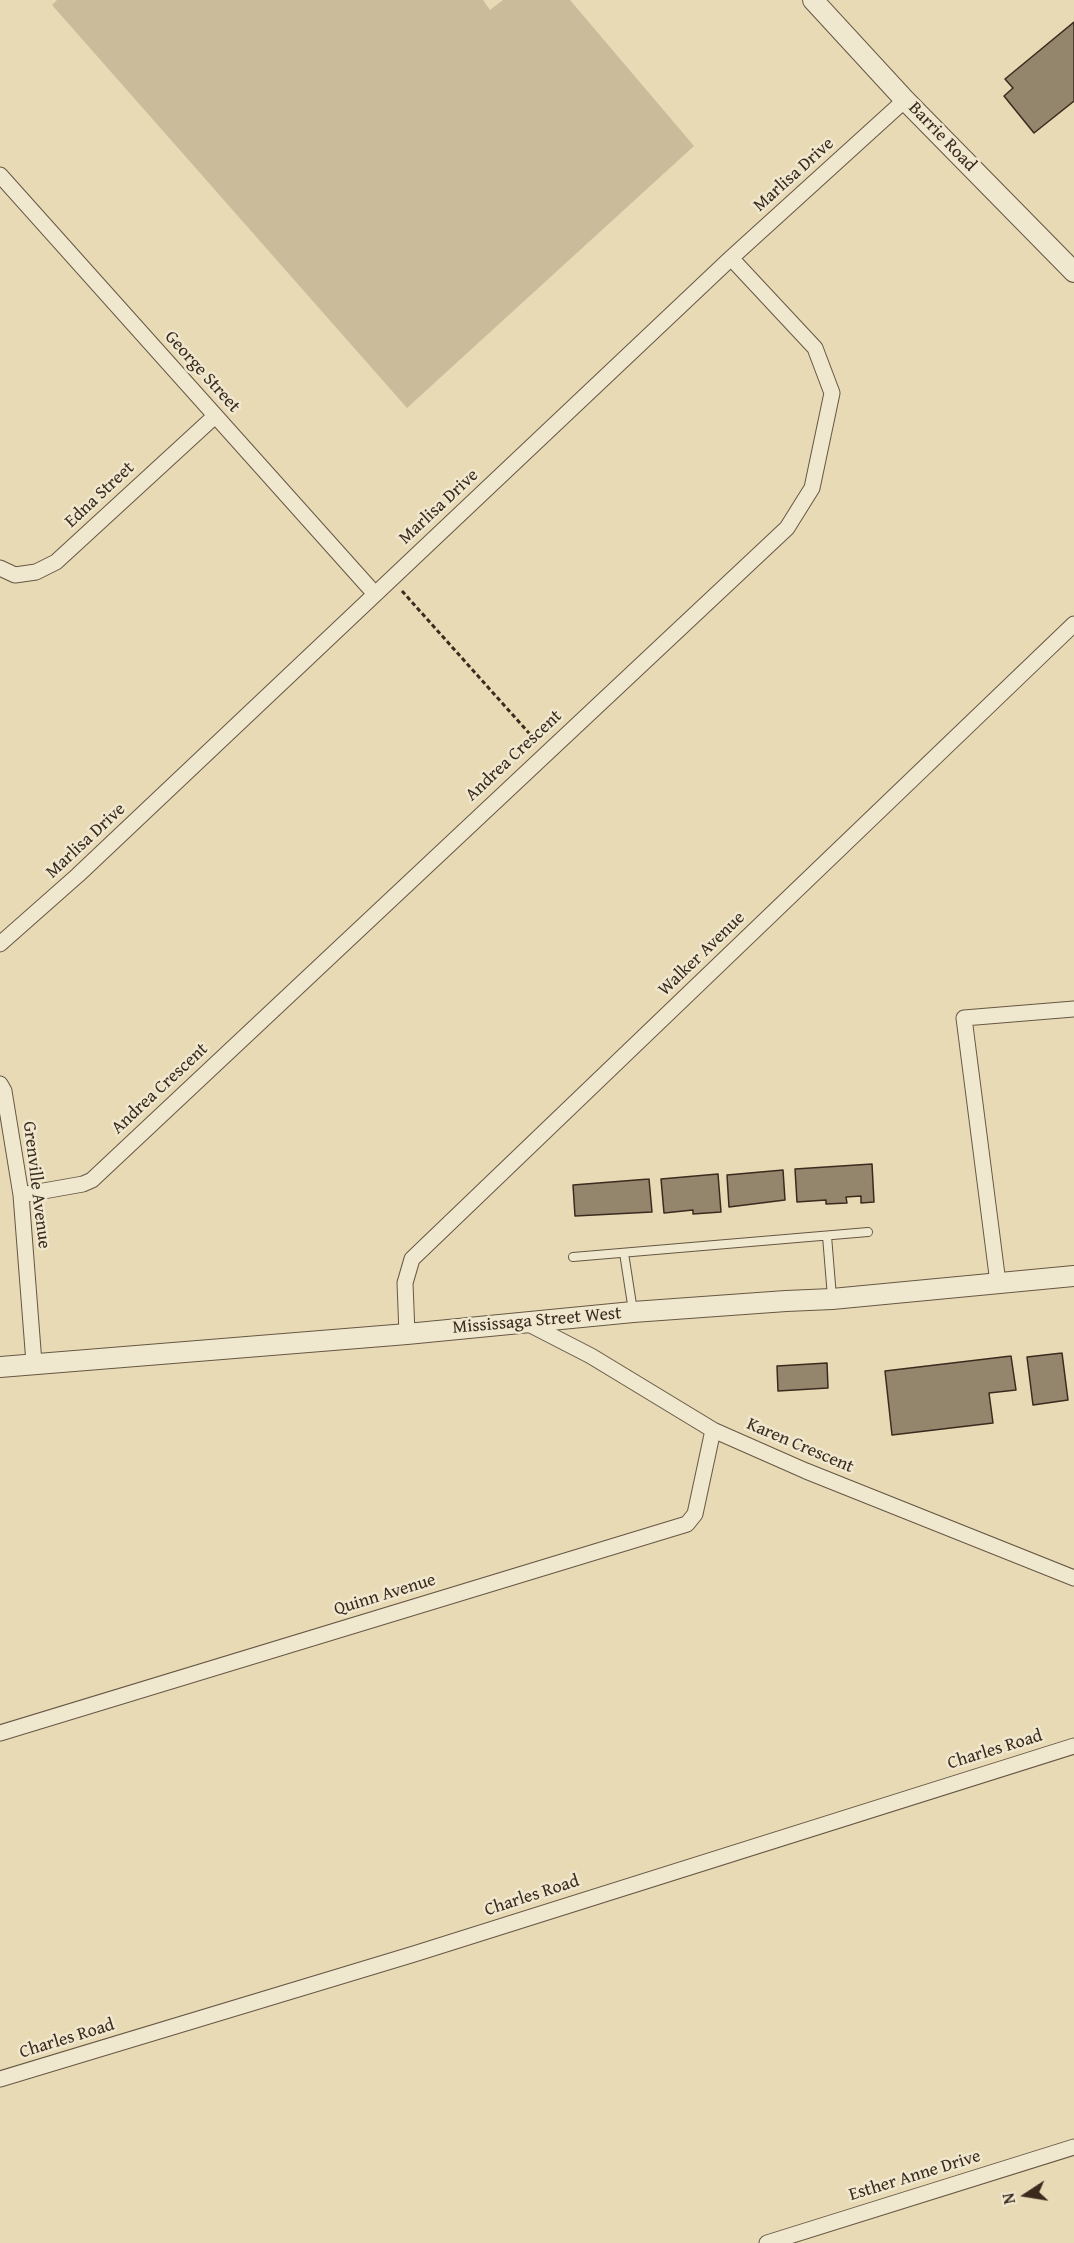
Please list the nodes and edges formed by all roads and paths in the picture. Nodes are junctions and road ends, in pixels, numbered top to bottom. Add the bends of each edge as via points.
1 (813, 0) edge
2 (905, 100) junction
3 (0, 175) edge
4 (731, 258) junction
5 (1074, 272) edge
6 (215, 416) junction
7 (0, 568) edge
8 (391, 579) junction
9 (375, 594) junction
10 (1074, 624) edge
11 (546, 753) junction
12 (0, 944) edge
13 (1074, 1009) edge
14 (0, 1083) edge
15 (21, 1195) junction
16 (868, 1232) dead end
17 (827, 1236) junction
18 (624, 1253) junction
19 (573, 1257) dead end
20 (1074, 1276) edge
21 (998, 1283) junction
22 (832, 1299) junction
23 (633, 1312) junction
24 (524, 1322) junction
25 (407, 1334) junction
26 (34, 1363) junction
27 (0, 1367) edge
28 (713, 1430) junction
29 (1074, 1578) edge
30 (0, 1733) edge
31 (1074, 1746) edge
32 (0, 2079) edge
33 (1074, 2147) edge
34 (767, 2243) edge

1 - 2 street, Barrie Road
2 - 4 street, Marlisa Drive
2 - 5 street, Barrie Road
3 - 6 street, George Street
4 - 8 street, Marlisa Drive
4 - 11 street, Andrea Crescent via 815,348 832,393 812,488 787,528
6 - 7 street, Edna Street via 56,562 36,572 15,575
6 - 9 street, George Street
8 - 9 street, Marlisa Drive
8 - 11 path
9 - 12 street, Marlisa Drive
10 - 25 street, Walker Avenue via 412,1259 405,1283
11 - 15 street, Andrea Crescent via 92,1180
13 - 21 street via 964,1018
14 - 15 street, Grenville Avenue
15 - 26 street, Grenville Avenue
16 - 17 lane
17 - 18 lane
17 - 22 lane
18 - 19 lane
18 - 23 lane
20 - 21 street, Mississaga Street West
21 - 22 street, Mississaga Street West
22 - 23 street, Mississaga Street West
23 - 24 street, Mississaga Street West
24 - 25 street, Mississaga Street West
24 - 28 street, Karen Crescent via 591,1356
25 - 26 street, Mississaga Street West
26 - 27 street, Mississaga Street West
28 - 29 street, Karen Crescent
28 - 30 street, Quinn Avenue via 695,1514 687,1524
31 - 32 street, Charles Road via 414,1954
33 - 34 street, Esther Anne Drive

